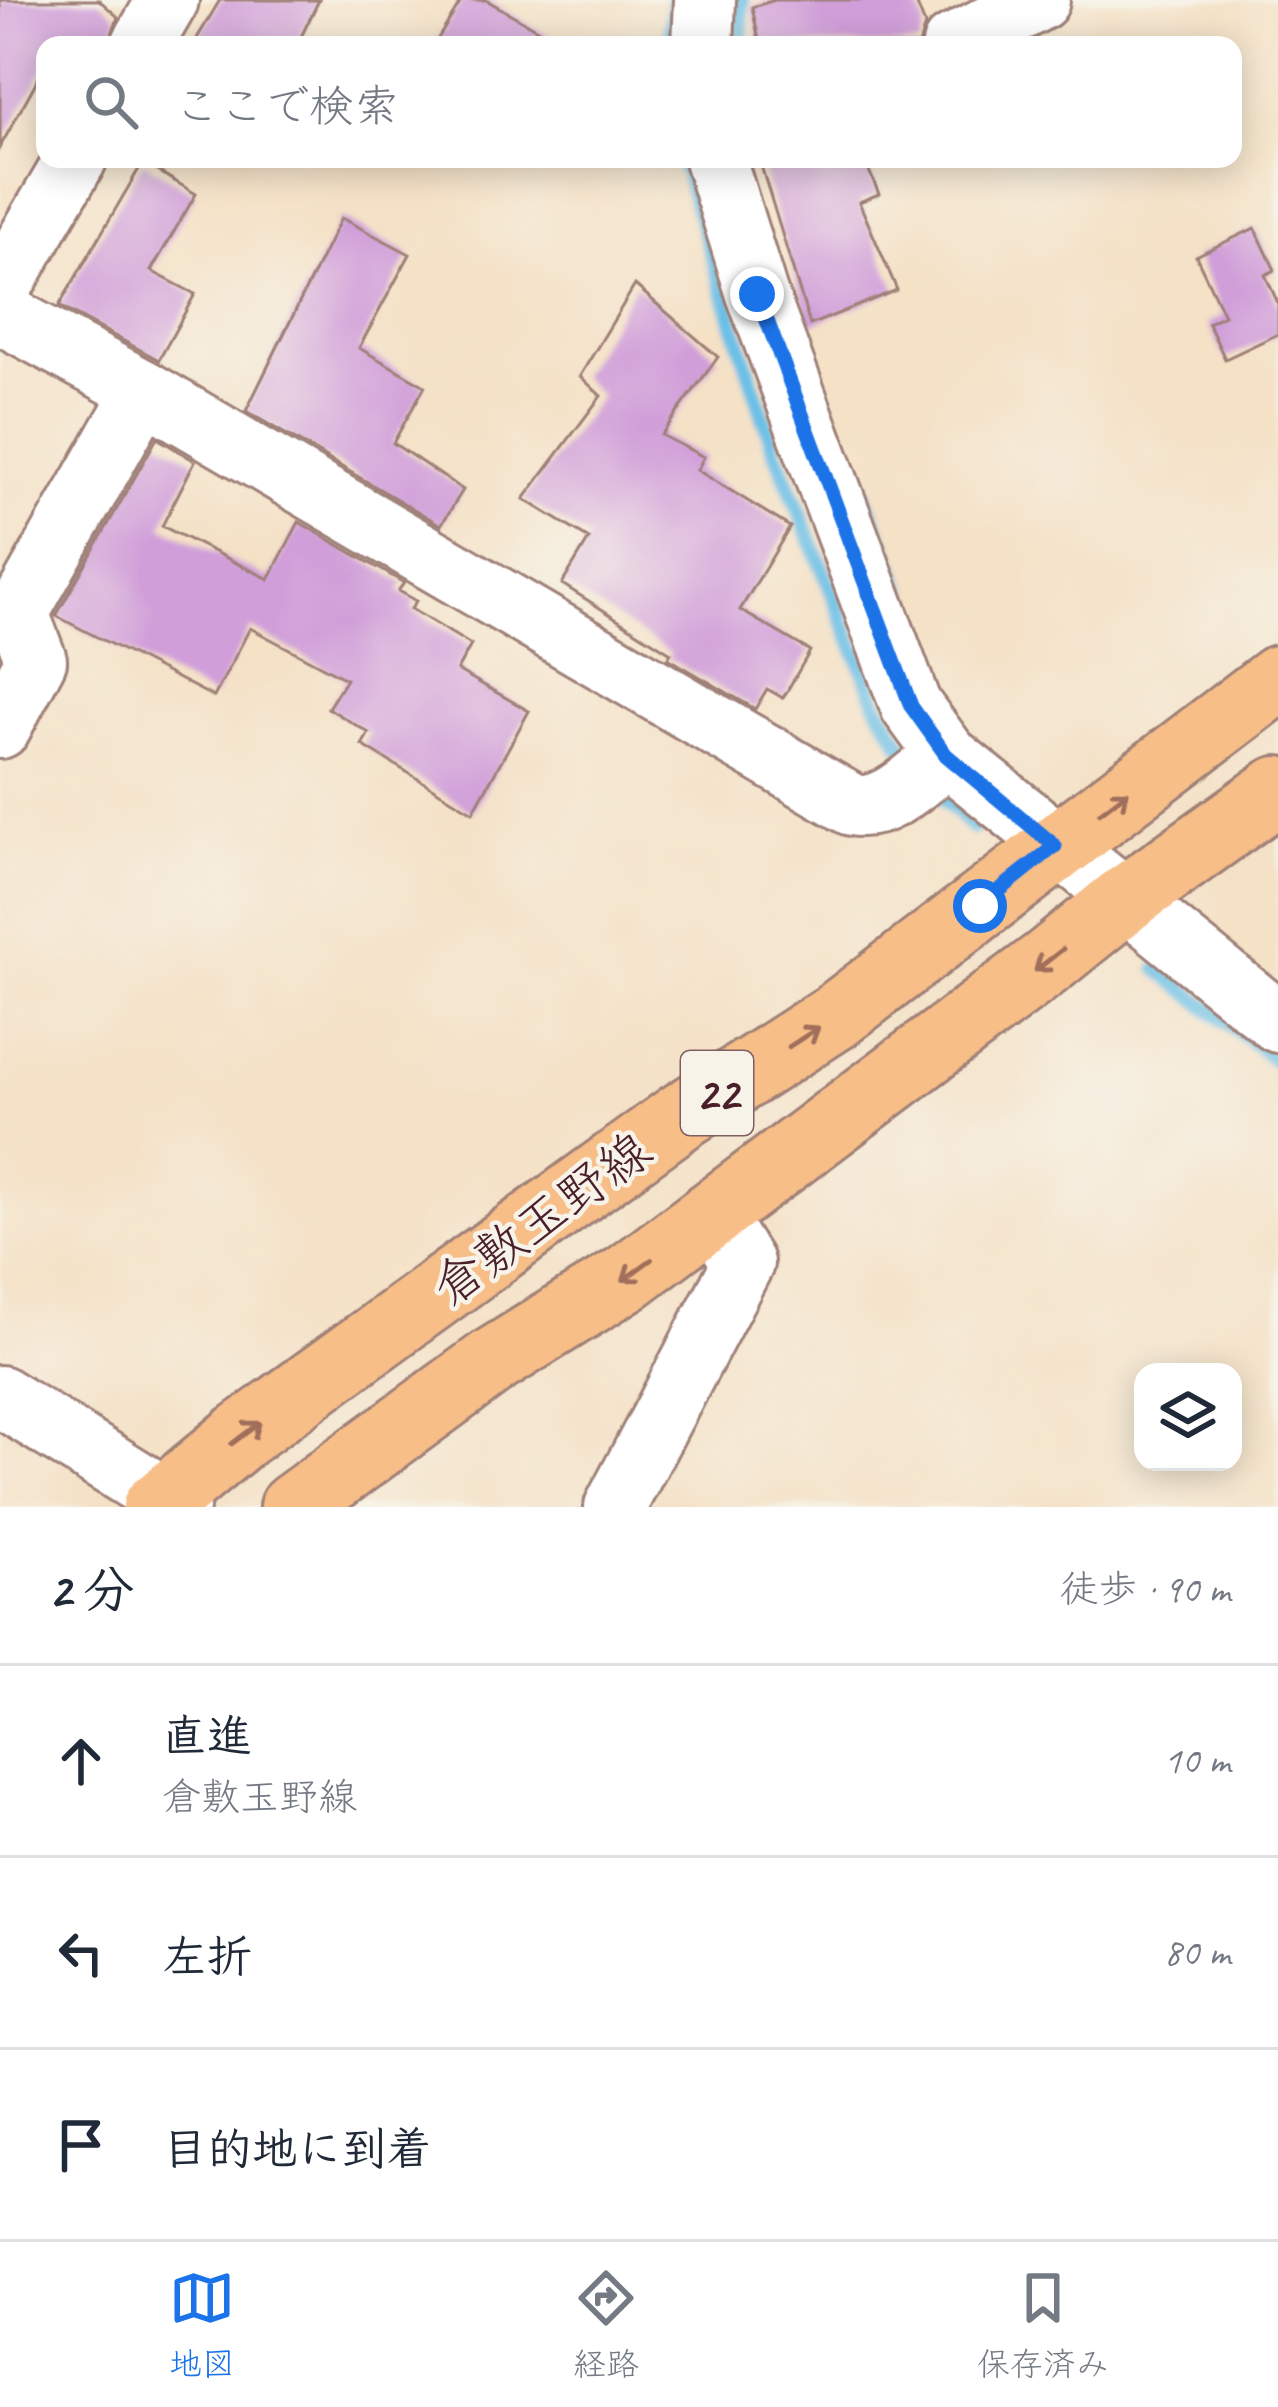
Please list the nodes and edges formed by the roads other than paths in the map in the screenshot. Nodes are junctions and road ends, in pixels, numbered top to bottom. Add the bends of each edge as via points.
1 (168, 0) edge
2 (705, 0) edge
3 (1040, 0) edge
4 (147, 36) edge
5 (703, 36) edge
6 (970, 36) edge
7 (71, 168) edge
8 (718, 168) edge
9 (0, 289) edge
10 (0, 313) edge
11 (144, 391) junction
12 (1278, 679) edge
13 (0, 728) edge
14 (928, 769) junction
15 (1278, 790) edge
16 (1055, 846) junction
17 (1123, 901) junction
18 (1278, 1022) edge
19 (712, 1214) junction
20 (0, 1396) edge
21 (167, 1504) edge
22 (293, 1507) edge
23 (615, 1507) edge

1 - 4 street
2 - 5 street
3 - 6 street
7 - 9 street
8 - 14 street
10 - 11 street
11 - 13 street via 18,613 36,660
11 - 14 street via 852,805 868,809
16 -> 12 main road, 倉敷玉野線 / 22
14 - 16 street
15 - 17 main road, 倉敷玉野線 / 22
16 - 17 street
21 -> 16 main road, 倉敷玉野線 / 22 via 241,1436 680,1117 836,1017
17 - 18 street
17 -> 19 main road, 倉敷玉野線 / 22
19 -> 22 main road, 倉敷玉野線 / 22
19 - 23 street via 743,1263
20 - 21 street

